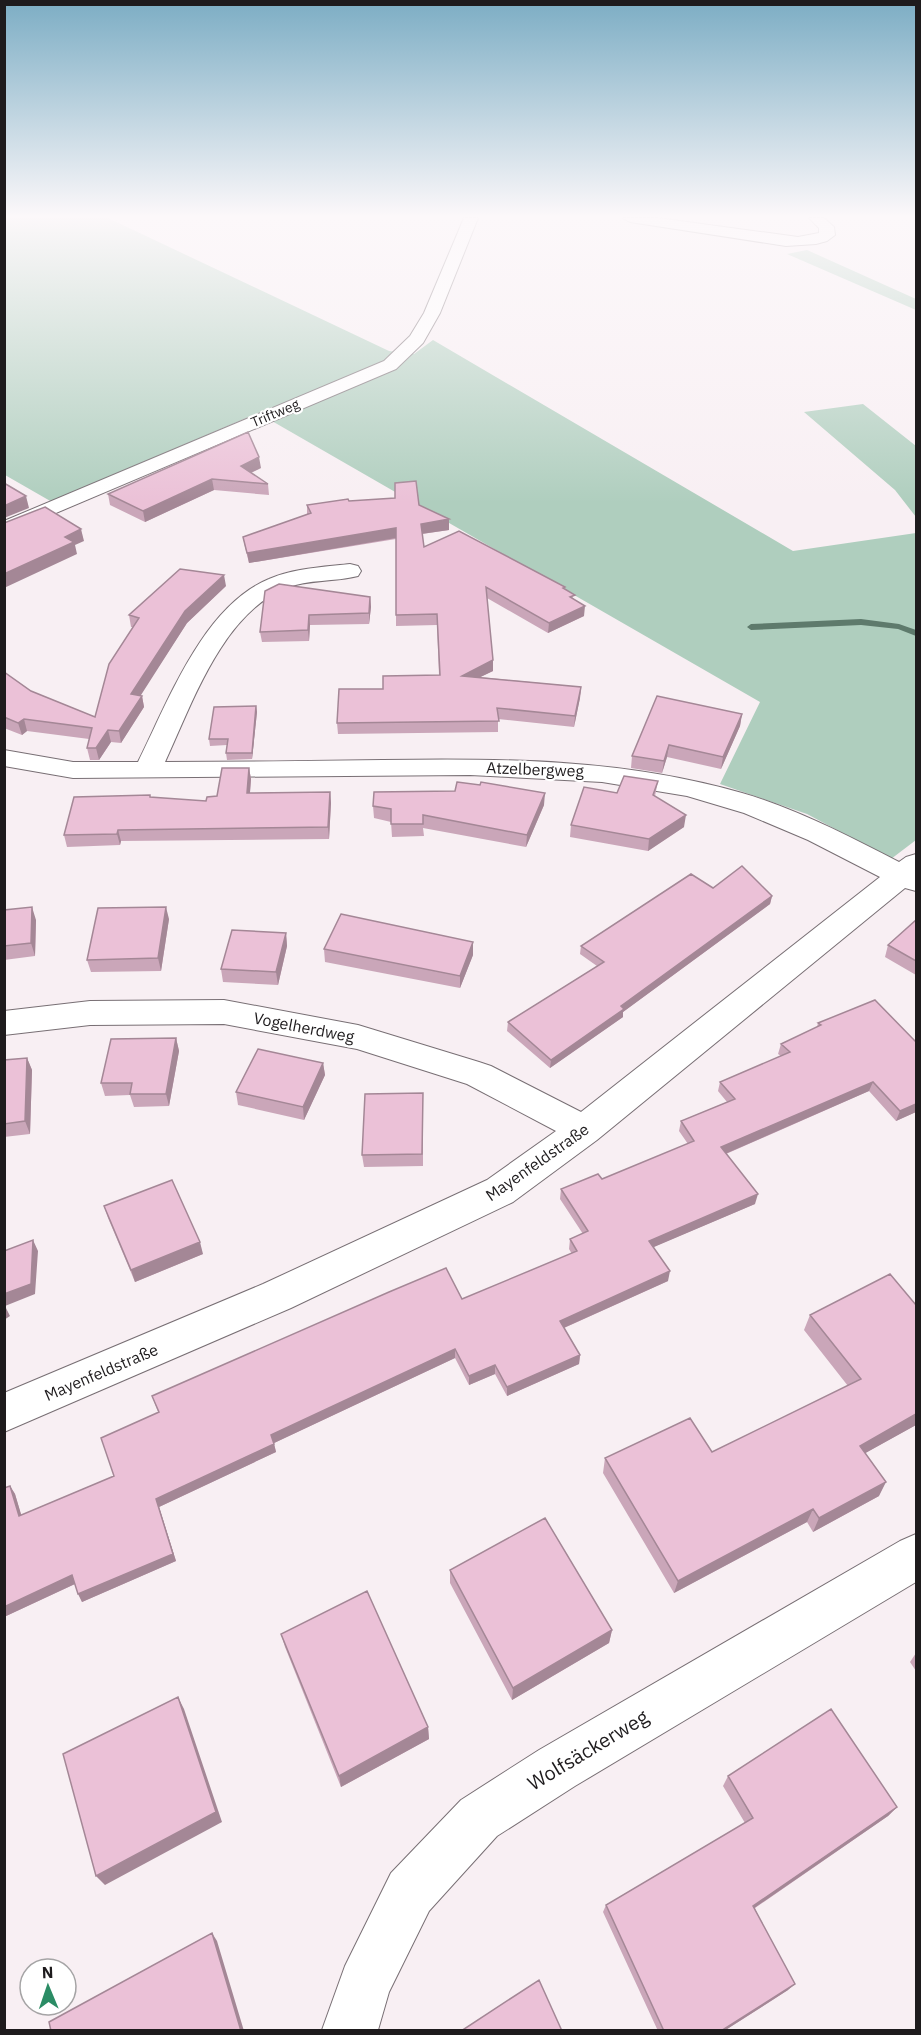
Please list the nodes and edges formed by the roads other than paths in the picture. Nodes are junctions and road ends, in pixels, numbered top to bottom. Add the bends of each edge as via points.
1 (432, 313) edge
2 (4, 529) edge
3 (350, 571) dead end
4 (4, 758) edge
5 (148, 771) junction
6 (911, 873) edge
7 (4, 1023) edge
8 (584, 1130) junction
9 (4, 1413) edge
10 (916, 1557) edge
11 (350, 2031) edge

1 - 2 street, Triftweg via 417,339 390,365
3 - 5 street via 275,583 240,606 211,641
4 - 5 street, Atzelbergweg via 73,770
5 - 6 street, Atzelbergweg via 497,766 590,771 732,799 794,821
6 - 8 street, Mayenfeldstraße
7 - 8 street, Vogelherdweg via 90,1013 224,1011 358,1037 480,1075
8 - 9 street, Mayenfeldstraße via 501,1191 277,1296
10 - 11 street, Wolfsäckerweg via 479,1818 410,1892 364,1985

